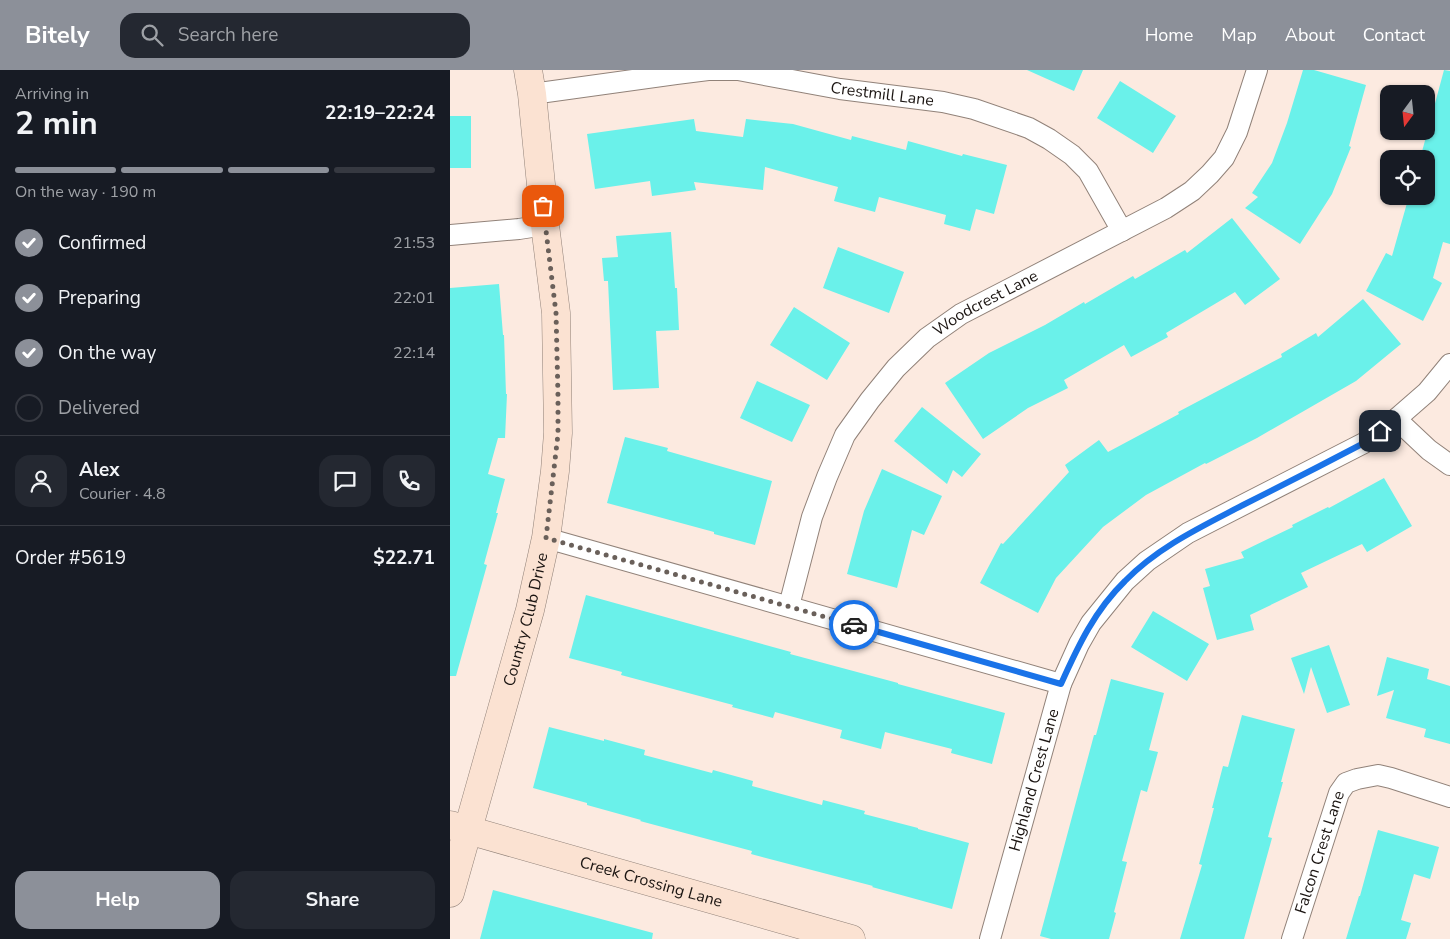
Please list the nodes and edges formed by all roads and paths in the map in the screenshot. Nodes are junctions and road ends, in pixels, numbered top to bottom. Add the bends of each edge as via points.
1 (1257, 70) edge
2 (530, 82) edge
3 (545, 225) junction
4 (1122, 231) junction
5 (450, 234) edge
6 (1450, 364) edge
7 (1396, 418) junction
8 (1450, 465) edge
9 (546, 538) junction
10 (789, 606) junction
11 (1061, 684) junction
12 (1450, 797) edge
13 (459, 828) edge
14 (450, 893) edge
15 (852, 939) edge
16 (990, 939) edge
17 (1292, 939) edge

1 - 4 street, Woodcrest Lane via 1237,132 1224,158 1192,191
2 - 3 street, Country Club Drive
2 - 4 street, Crestmill Lane via 738,70 974,109 1029,128 1072,155 1088,171
3 - 5 street
3 - 9 street, Country Club Drive via 556,313 558,396 557,443
4 - 10 street, Woodcrest Lane via 961,314 927,338 896,368 845,435 812,517
6 - 7 street, Highland Crest Lane via 1427,392
7 - 8 street
7 - 11 street, Highland Crest Lane via 1364,443 1188,533 1147,561 1125,581 1091,623
9 - 10 street
9 - 13 street, Country Club Drive via 530,610
10 - 11 street
11 - 16 street, Highland Crest Lane
12 - 17 street, Falcon Crest Lane via 1378,775 1346,783 1339,794
13 - 14 street, Country Club Drive
13 - 15 street, Creek Crossing Lane

